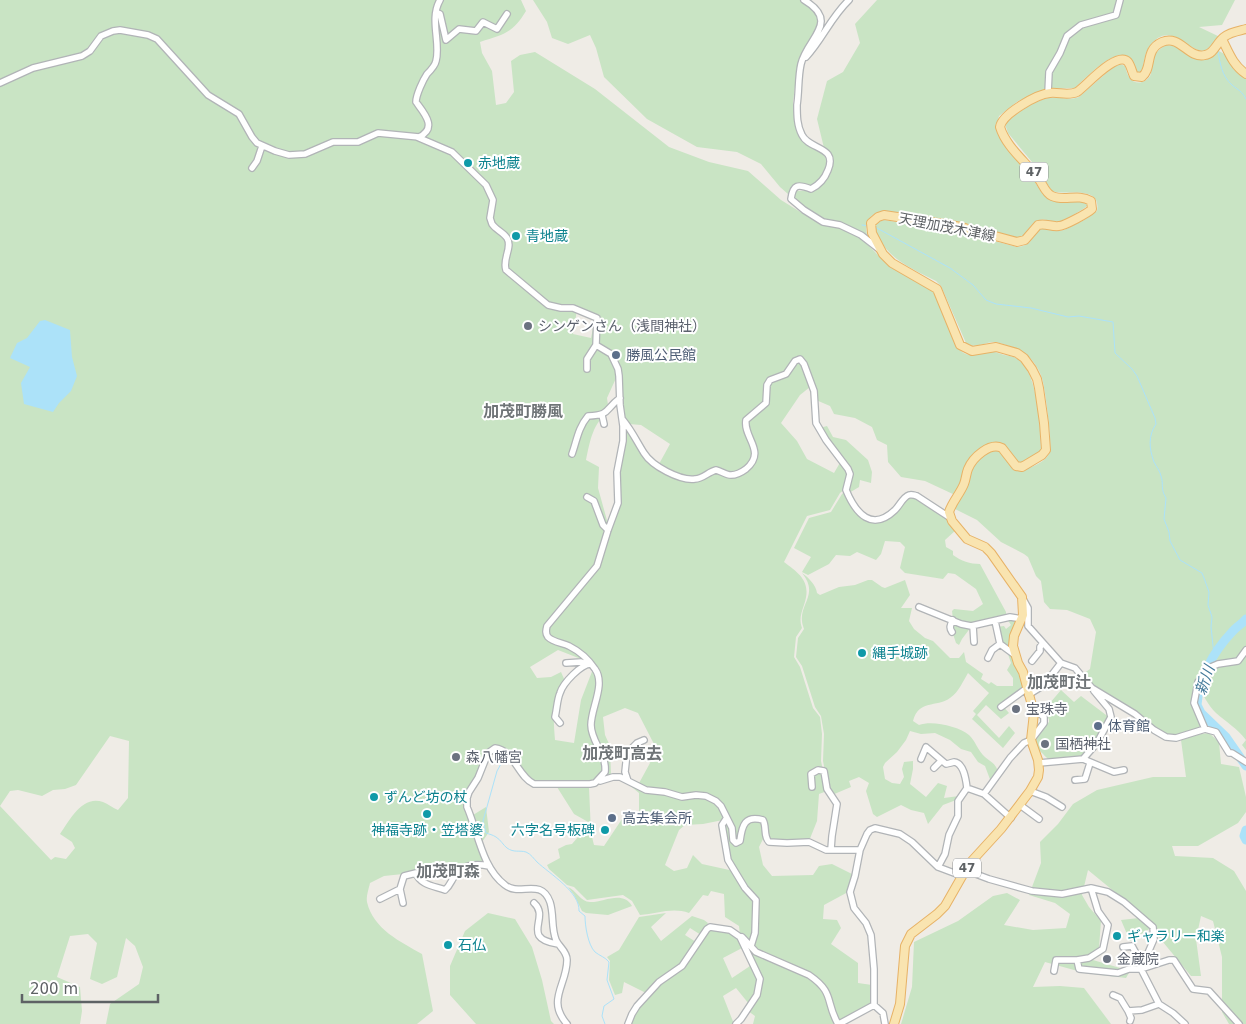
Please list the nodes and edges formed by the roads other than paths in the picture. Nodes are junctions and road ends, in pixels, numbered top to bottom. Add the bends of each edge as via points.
1 (440, 0) edge
2 (804, 0) edge
3 (849, 0) edge
4 (1120, 0) edge
5 (436, 12) junction
6 (507, 14) dead end
7 (1246, 29) edge
8 (1222, 39) junction
9 (801, 63) junction
10 (1246, 74) edge
11 (0, 83) edge
12 (1048, 93) junction
13 (417, 137) junction
14 (262, 146) junction
15 (252, 168) dead end
16 (880, 250) junction
17 (596, 345) junction
18 (587, 369) dead end
19 (620, 398) junction
20 (602, 415) junction
21 (622, 419) junction
22 (604, 424) dead end
23 (572, 454) dead end
24 (587, 498) dead end
25 (949, 517) junction
26 (608, 530) junction
27 (1022, 597) junction
28 (918, 607) dead end
29 (1022, 619) junction
30 (953, 620) junction
31 (994, 621) junction
32 (973, 626) junction
33 (952, 632) dead end
34 (974, 642) dead end
35 (1043, 643) junction
36 (1000, 644) junction
37 (1246, 650) edge
38 (1015, 655) junction
39 (988, 658) dead end
40 (1032, 661) dead end
41 (566, 663) dead end
42 (1061, 663) junction
43 (589, 664) junction
44 (1092, 688) junction
45 (1028, 692) junction
46 (1001, 707) dead end
47 (560, 723) dead end
48 (1205, 729) junction
49 (644, 740) dead end
50 (1031, 740) junction
51 (921, 759) dead end
52 (1083, 759) junction
53 (941, 760) junction
54 (1246, 762) edge
55 (1039, 763) junction
56 (1090, 763) junction
57 (934, 768) dead end
58 (1124, 770) dead end
59 (1075, 780) dead end
60 (628, 781) junction
61 (595, 783) junction
62 (812, 787) dead end
63 (967, 788) junction
64 (1030, 791) junction
65 (984, 794) junction
66 (1020, 805) junction
67 (1062, 807) dead end
68 (1011, 818) junction
69 (726, 819) junction
70 (1039, 819) dead end
71 (831, 849) junction
72 (860, 850) junction
73 (489, 866) junction
74 (938, 867) junction
75 (964, 873) junction
76 (1091, 888) junction
77 (400, 889) junction
78 (380, 899) dead end
79 (402, 903) dead end
80 (534, 903) dead end
81 (740, 937) junction
82 (558, 944) junction
83 (751, 946) junction
84 (1123, 947) dead end
85 (1077, 960) junction
86 (1145, 960) junction
87 (1141, 969) junction
88 (1054, 971) dead end
89 (1113, 995) dead end
90 (1159, 1004) junction
91 (874, 1005) junction
92 (1128, 1011) junction
93 (1130, 1021) dead end
94 (566, 1024) edge
95 (628, 1024) edge
96 (736, 1024) edge
97 (839, 1024) edge
98 (885, 1024) edge
99 (894, 1024) edge
100 (1185, 1024) edge
101 (1239, 1024) edge

1 - 5 street
2 - 9 street via 821,16 822,26
3 - 9 street
4 - 12 street via 1116,15 1081,25 1068,36 1049,72
5 - 6 street via 440,14 446,40 459,29 476,31 483,22 497,29
5 - 13 street via 436,64 416,96 416,102 427,116 428,127
7 - 8 main road, 天理加茂木津線 / 47
8 - 10 main road via 1232,61
8 - 12 main road, 天理加茂木津線 / 47 via 1203,56 1176,41 1165,41 1152,51 1145,74 1140,78 1133,75 1127,61 1119,59 1077,92
9 - 16 street via 798,122 802,136 825,150 830,166 818,185 811,189 795,187 791,199 823,222 861,235
11 - 14 street via 33,68 82,56 106,34 120,30 148,35 162,44 208,95 238,114 252,137
12 - 16 main road, 天理加茂木津線 / 47 via 1021,105 1005,117 1000,124 1001,131 1049,194 1084,197 1092,203 1092,210 1062,225 1038,225 1026,240 1019,242 951,225 880,216 874,219 870,228
13 - 14 street via 378,133 358,142 333,142 296,155
13 - 17 street via 452,152 486,185 493,200 492,224 508,241 506,270 548,305 573,308 598,318
14 - 15 street via 258,161
16 - 25 main road, 天理加茂木津線 / 47 via 892,263 938,289 957,339 964,348 975,351 996,347 1017,353 1037,379 1044,423 1044,453 1025,467 1019,467 1002,448 987,449 970,464
17 - 18 street via 587,359
17 - 19 street via 614,359
19 - 20 street
19 - 21 street
20 - 22 street
20 - 23 street via 588,416 582,423
21 - 25 street via 645,455 678,478 696,479 716,470 734,475 748,467 754,458 754,444 746,420 766,403 770,380 786,374 800,359 814,391 816,423 848,470 846,490 864,516 870,520 882,519 911,495
21 - 26 street via 618,504
24 - 26 street via 595,503 602,525
25 - 27 main road via 967,539 985,546 992,553
26 - 43 street via 597,566 546,629 549,638 571,647
27 - 29 main road
27 - 35 street via 1028,608 1027,624
28 - 30 street
29 - 31 street via 1010,617
29 - 38 main road via 1013,640
30 - 32 street
30 - 33 street via 950,625
31 - 32 street
31 - 36 street
32 - 34 street
35 - 40 street
35 - 42 street
36 - 38 street
36 - 39 street
37 - 48 street via 1238,661 1211,667 1205,682 1198,682 1194,703
38 - 45 main road via 1024,672
41 - 43 street
42 - 44 street via 1075,668
42 - 45 street via 1044,684
43 - 47 street via 571,678 560,694 555,717
43 - 61 street via 596,670 599,681 592,737 606,769
44 - 48 street via 1166,737 1176,738
44 - 52 street via 1111,717 1097,743
45 - 46 street
45 - 50 main road via 1034,713
48 - 54 street via 1216,732 1228,753
49 - 60 street via 627,753 625,772
50 - 55 main road
50 - 65 street via 1010,758
51 - 53 street via 926,747
52 - 55 street
52 - 56 street
53 - 57 street
53 - 63 street via 946,764 954,762 962,768
55 - 64 main road, 47 via 1038,777
56 - 58 street via 1114,772
56 - 59 street via 1085,779
60 - 61 street via 613,777
60 - 69 street via 642,789 682,797 706,796 720,804
61 - 73 street via 534,784 502,750 492,748 467,801
62 - 71 street via 811,774 824,771 827,789 837,804
63 - 65 street
63 - 74 street via 958,801 958,816
64 - 66 main road, 47
64 - 67 street
65 - 68 street
66 - 68 main road, 47
66 - 70 street
68 - 75 main road, 47
69 - 71 street via 736,843 740,841 745,822 761,819 769,842 809,842
69 - 83 street via 722,825 728,860 756,900 755,933
71 - 72 street
72 - 74 street via 872,829 897,833 912,842
72 - 91 street via 850,892 854,908 866,922 871,935
73 - 77 street via 464,866 445,890 418,879 416,873 404,876
73 - 82 street via 502,884 510,888 532,888 544,893 549,900
74 - 75 street
75 - 76 street via 1032,891 1062,894
75 - 99 main road, 47 via 945,906 907,940 900,1004
76 - 85 street via 1098,911 1108,926 1106,938 1103,949
76 - 86 street via 1118,898 1153,927 1154,939
77 - 78 street
77 - 79 street
80 - 82 street via 539,915 536,929 541,939
81 - 83 street
81 - 95 street via 726,929 707,928 682,966 659,982 637,1006
81 - 96 street via 758,971 760,985
82 - 94 street via 566,957 566,968 557,1005
83 - 97 street via 756,952 817,980 828,993 834,1018
84 - 86 street via 1132,946 1138,957
85 - 87 street via 1079,969 1088,971 1118,973
85 - 88 street via 1056,960
86 - 87 street
87 - 90 street
87 - 101 street via 1174,960 1193,989 1209,991
89 - 92 street via 1120,998
90 - 92 street
90 - 100 street
91 - 97 street
91 - 98 street via 883,1013
92 - 93 street

